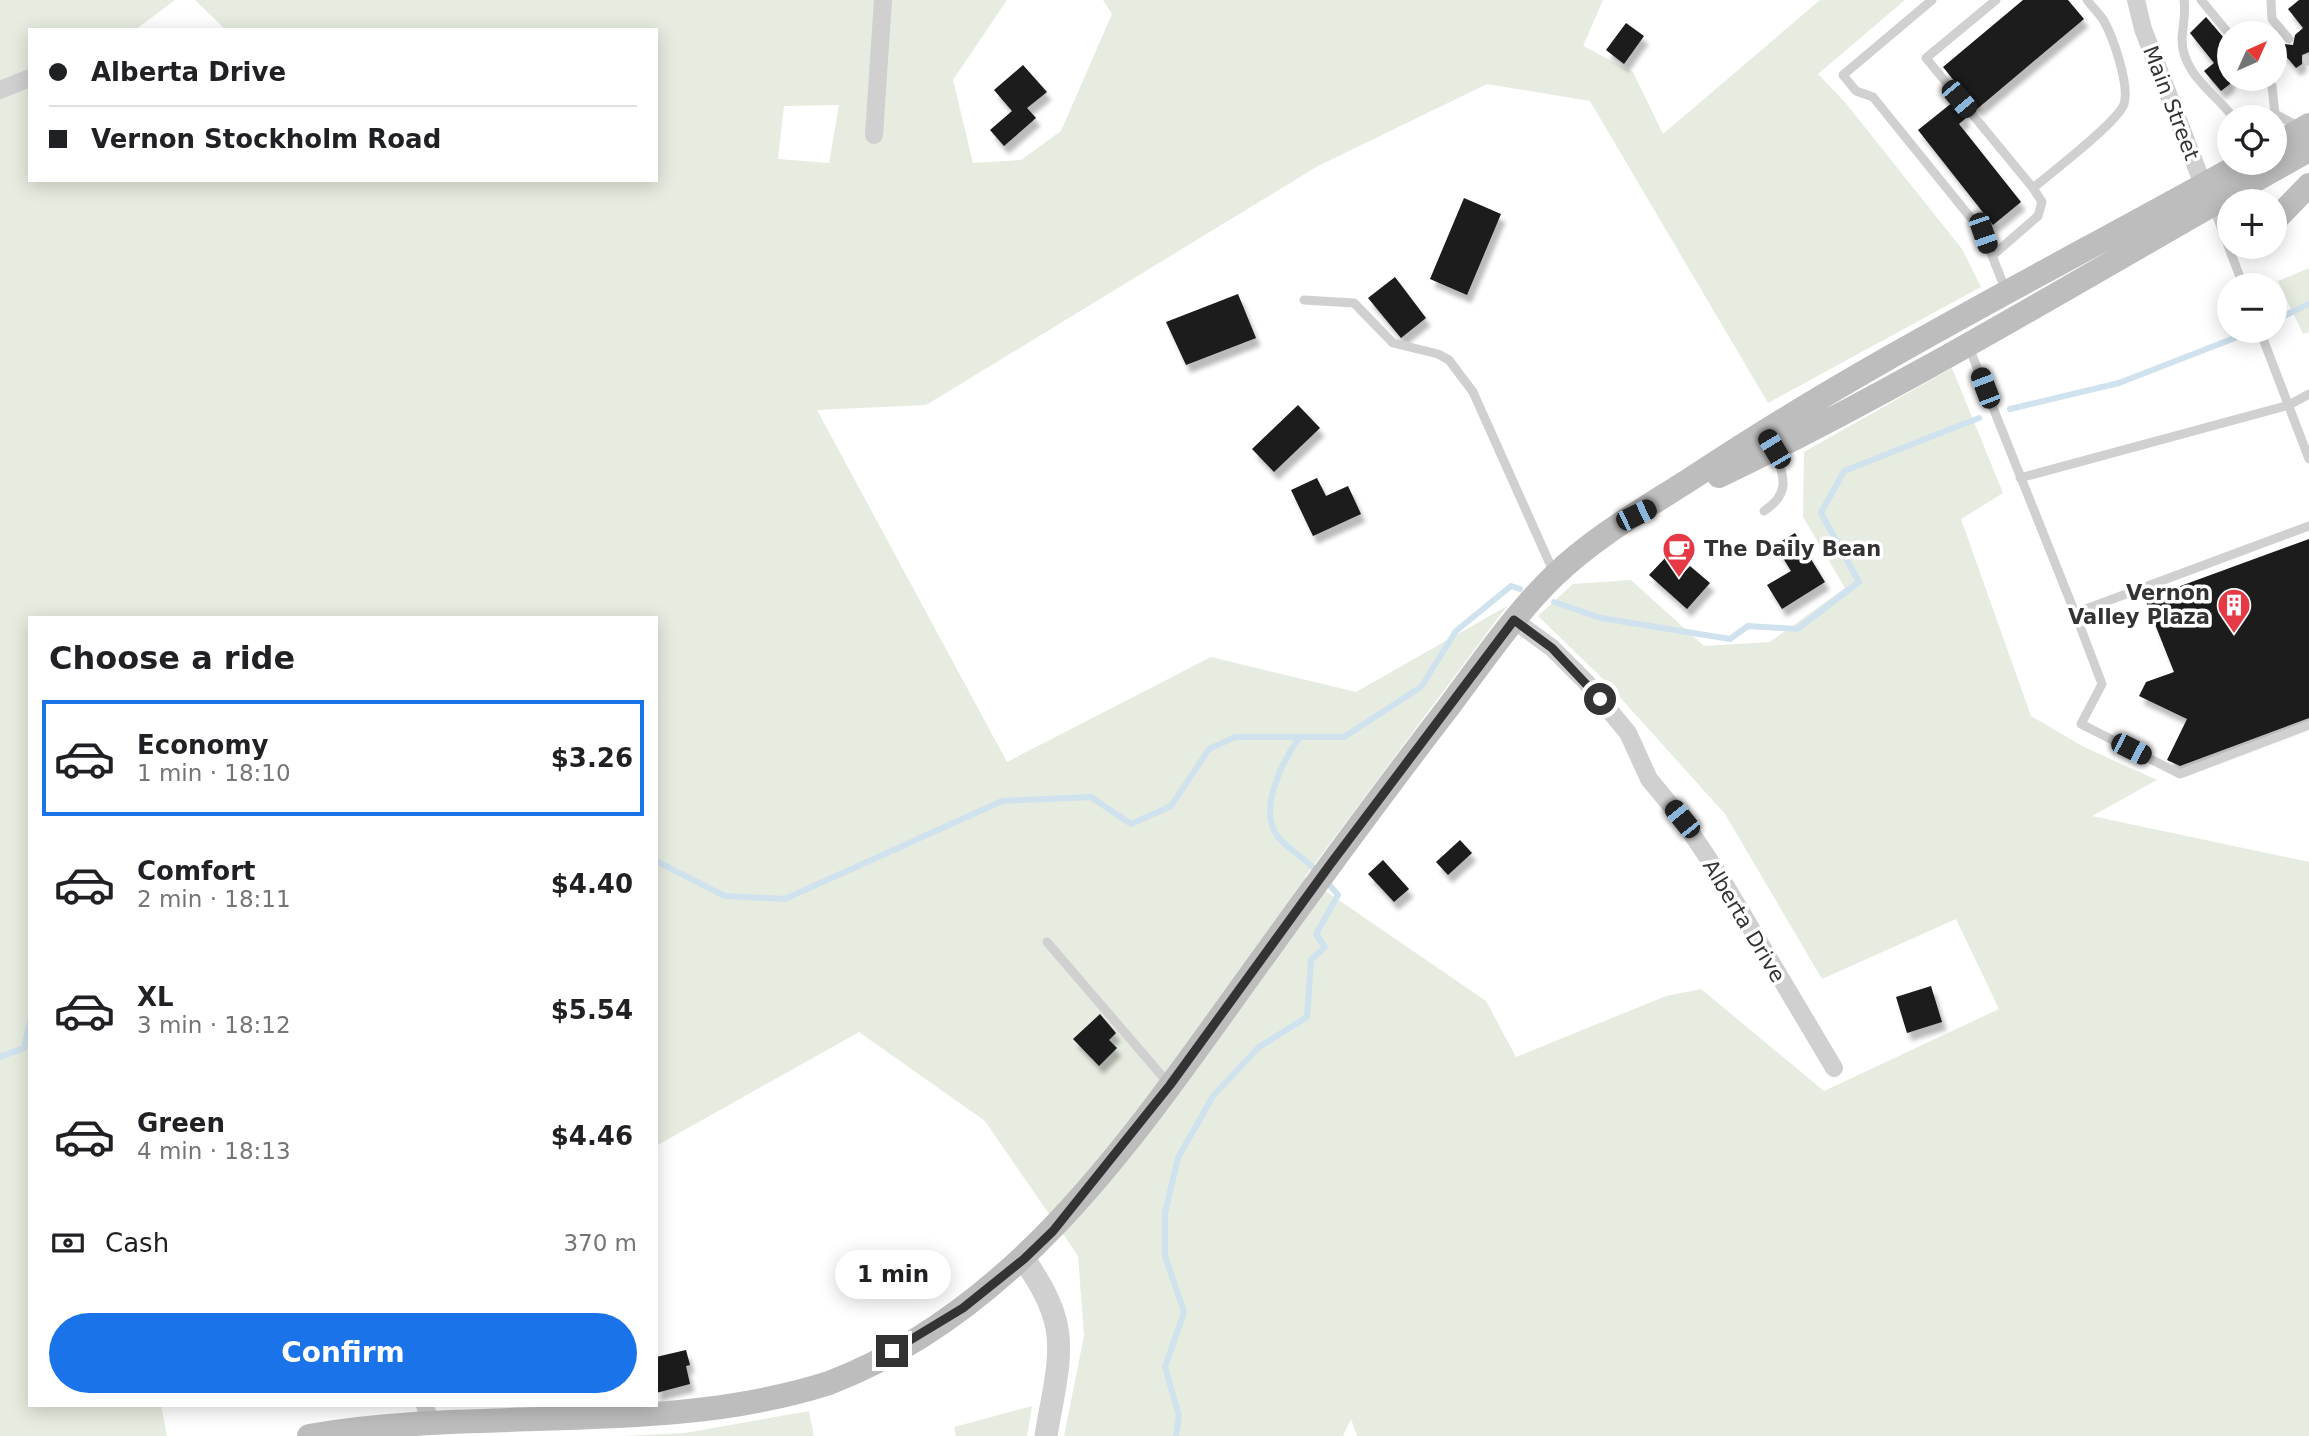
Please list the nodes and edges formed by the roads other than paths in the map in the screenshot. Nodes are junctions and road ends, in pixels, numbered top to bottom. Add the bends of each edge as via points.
1 (883, 0) edge
2 (1932, 0) edge
3 (1996, 0) edge
4 (2087, 0) edge
5 (2136, 0) edge
6 (2184, 0) edge
7 (2201, 0) edge
8 (2271, 0) edge
9 (2218, 21) edge
10 (2289, 39) dead end
11 (28, 79) edge
12 (0, 90) edge
13 (2273, 91) edge
14 (2224, 105) edge
15 (874, 135) dead end
16 (2307, 135) edge
17 (2287, 141) edge
18 (2309, 185) edge
19 (2226, 186) edge
20 (2033, 188) junction
21 (2287, 208) edge
22 (1992, 256) junction
23 (2241, 273) edge
24 (2008, 295) junction
25 (1304, 300) dead end
26 (2265, 343) edge
27 (1968, 344) junction
28 (2309, 394) edge
29 (2289, 405) junction
30 (1769, 440) junction
31 (2309, 459) edge
32 (2020, 478) junction
33 (1764, 511) dead end
34 (2309, 526) edge
35 (1555, 575) junction
36 (2075, 613) junction
37 (1514, 620) junction
38 (2309, 725) edge
39 (1047, 942) dead end
40 (1834, 1068) dead end
41 (1170, 1085) junction
42 (1024, 1259) junction
43 (427, 1414) edge
44 (310, 1436) edge
45 (1046, 1436) edge

1 - 15 street
2 - 22 lane via 1843,75 1856,91 1873,97 1983,233
3 - 20 lane via 1926,58
4 - 20 lane via 2104,21 2115,51 2125,81 2124,104 2113,119
5 - 19 street, Main Street via 2143,29
6 - 14 lane via 2182,41 2195,79
7 - 9 lane
8 - 10 lane via 2272,19
11 - 12 street
13 - 16 lane via 2275,114
16 - 17 main road
16 - 19 main road
18 - 21 main road
19 - 23 lane
19 - 24 main road
19 - 27 main road
20 - 22 lane via 2042,202 2038,216
22 - 24 lane
24 - 30 main road
25 - 35 lane via 1354,303 1393,343 1449,360 1473,393
26 - 29 lane
27 - 30 main road
27 - 32 lane
28 - 29 lane
29 - 31 lane
29 - 32 lane
30 - 33 lane via 1785,480 1778,502
30 - 35 main road via 1636,515
32 - 36 lane
34 - 36 lane
35 - 37 main road
36 - 38 lane via 2102,684 2081,724 2180,774
37 - 40 street, Alberta Drive via 1569,665 1628,733 1649,779 1718,873
37 - 41 main road
39 - 41 lane
41 - 42 main road via 1053,1231
42 - 43 main road via 963,1308 912,1341 831,1382 780,1398 680,1415 570,1422
42 - 45 street via 1044,1291 1057,1328
43 - 44 main road

